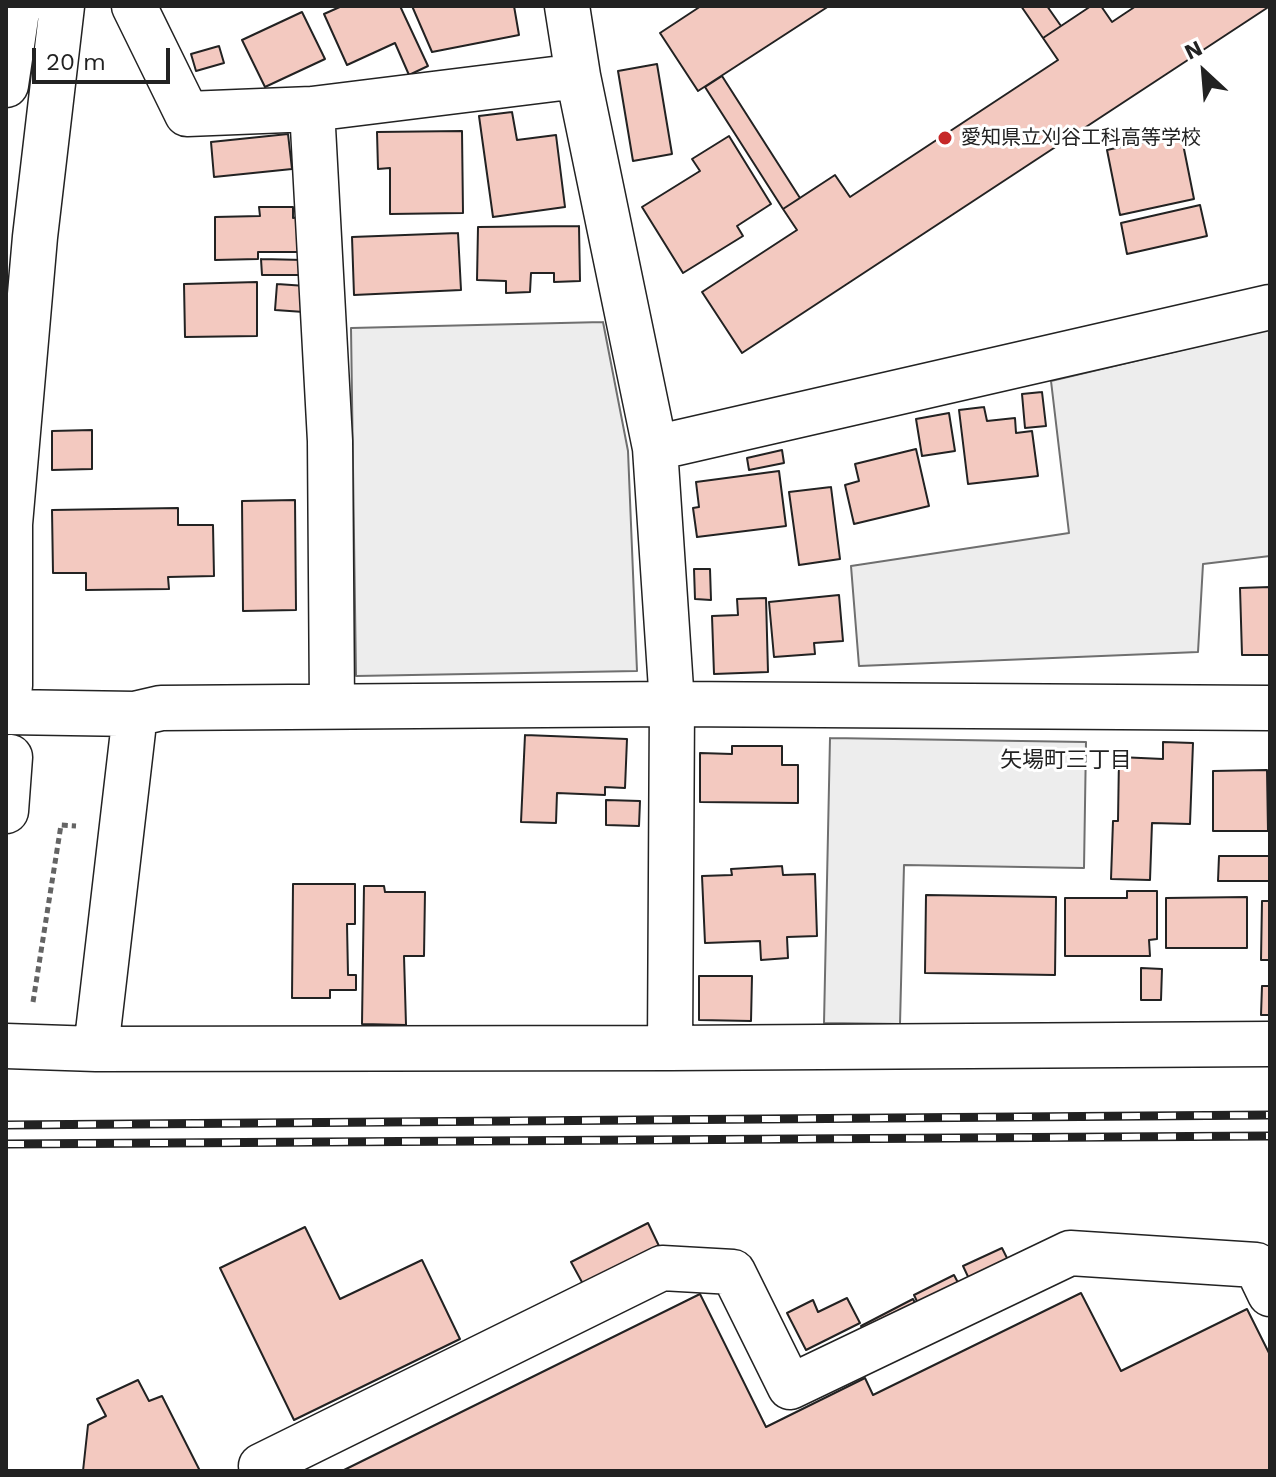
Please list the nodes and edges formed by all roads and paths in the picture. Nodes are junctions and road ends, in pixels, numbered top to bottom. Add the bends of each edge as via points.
1 (20, 6) edge
2 (62, 6) edge
3 (134, 6) edge
4 (567, 6) edge
5 (578, 76) junction
6 (6, 85) edge
7 (312, 109) junction
8 (1270, 307) edge
9 (655, 448) junction
10 (8, 699) edge
11 (672, 704) junction
12 (332, 706) junction
13 (1270, 708) edge
14 (135, 714) junction
15 (10, 757) dead end
16 (6, 811) edge
17 (79, 827) dead end
18 (32, 1007) dead end
19 (1270, 1044) edge
20 (6, 1046) edge
21 (670, 1048) junction
22 (96, 1049) junction
23 (1270, 1294) edge
24 (263, 1471) edge

1 - 6 street
2 - 10 street via 10,524
3 - 7 street via 187,114
4 - 5 street
5 - 7 street
5 - 9 street
7 - 12 street via 330,441
8 - 9 street
9 - 11 street
10 - 14 street
11 - 12 street
11 - 13 street
11 - 21 street
12 - 14 street via 161,708
14 - 22 street
15 - 16 street
17 - 18 path via 61,825
19 - 21 street
20 - 22 street
21 - 22 street
23 - 24 street via 1256,1265 1070,1253 790,1387 733,1272 662,1268 261,1466

